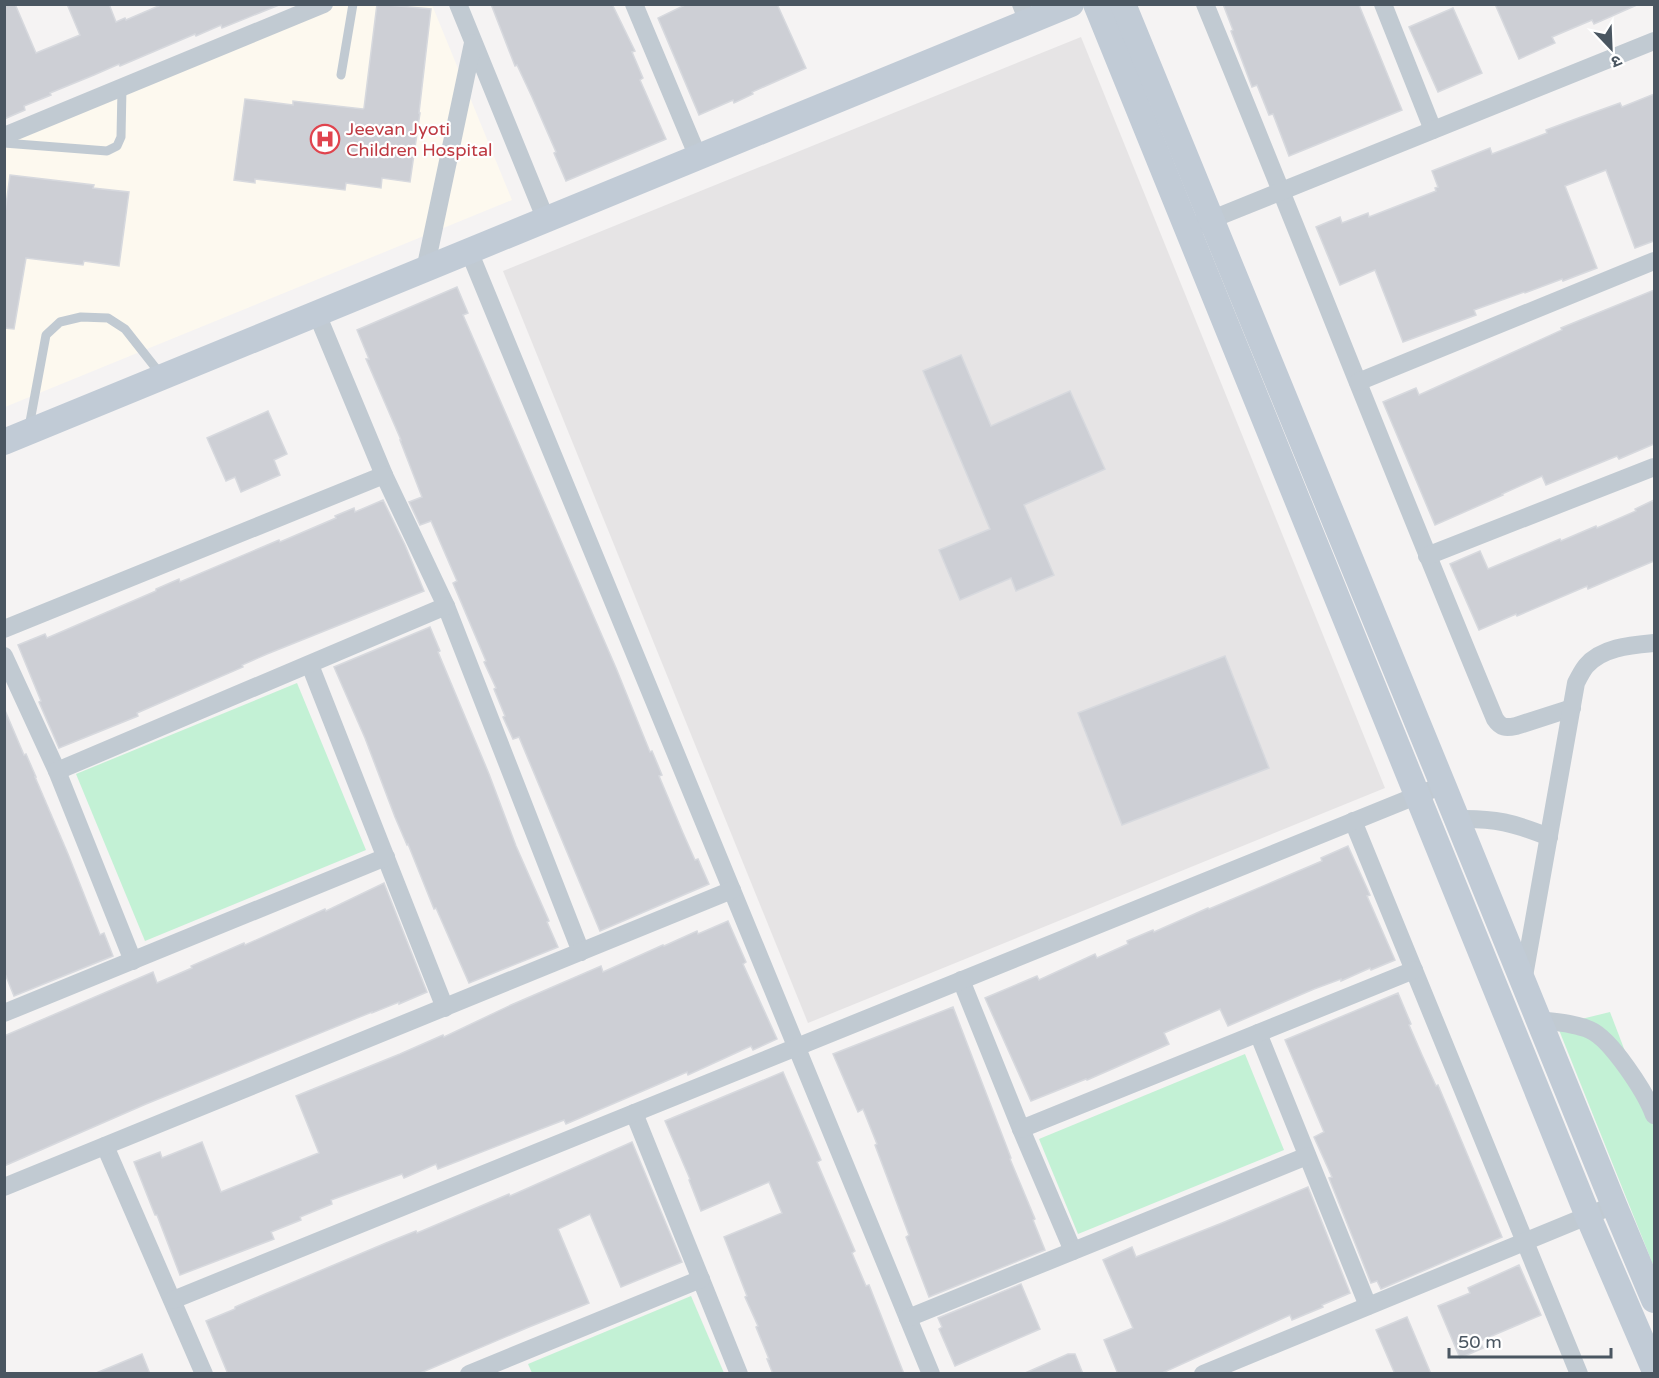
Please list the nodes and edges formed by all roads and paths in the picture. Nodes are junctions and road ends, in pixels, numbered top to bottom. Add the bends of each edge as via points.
1 (324, 4) edge
2 (353, 4) edge
3 (458, 4) edge
4 (634, 4) edge
5 (1071, 4) edge
6 (1096, 4) edge
7 (1123, 4) edge
8 (1205, 4) edge
9 (1383, 4) edge
10 (285, 12) edge
11 (1025, 13) edge
12 (1654, 40) edge
13 (473, 43) junction
14 (341, 75) dead end
15 (122, 88) junction
16 (1433, 130) junction
17 (4, 136) edge
18 (4, 143) edge
19 (698, 158) junction
20 (1281, 191) junction
21 (1211, 219) junction
22 (546, 220) junction
23 (1187, 229) junction
24 (469, 251) junction
25 (1654, 261) edge
26 (425, 270) junction
27 (317, 314) junction
28 (163, 377) junction
29 (1358, 382) junction
30 (16, 437) edge
31 (1654, 467) edge
32 (384, 475) junction
33 (1427, 556) junction
34 (446, 606) junction
35 (4, 629) edge
36 (1654, 643) edge
37 (4, 656) edge
38 (310, 665) junction
39 (1572, 708) junction
40 (57, 771) junction
41 (1443, 785) junction
42 (1417, 794) junction
43 (1457, 819) junction
44 (1353, 820) junction
45 (1550, 837) junction
46 (386, 857) junction
47 (732, 890) junction
48 (581, 952) junction
49 (132, 961) junction
50 (1414, 970) junction
51 (961, 980) junction
52 (1523, 982) junction
53 (445, 1008) junction
54 (4, 1013) edge
55 (1539, 1020) junction
56 (1257, 1033) junction
57 (796, 1047) junction
58 (1653, 1105) edge
59 (634, 1113) junction
60 (1021, 1129) junction
61 (105, 1146) junction
62 (1307, 1156) junction
63 (4, 1187) edge
64 (1614, 1206) junction
65 (1588, 1216) junction
66 (1525, 1241) junction
67 (1072, 1251) junction
68 (701, 1279) junction
69 (173, 1300) junction
70 (1654, 1300) edge
71 (1368, 1306) junction
72 (908, 1318) junction
73 (511, 1356) junction
74 (1654, 1369) edge
75 (204, 1374) edge
76 (469, 1374) edge
77 (518, 1374) edge
78 (739, 1374) edge
79 (931, 1374) edge
80 (1203, 1374) edge
81 (1580, 1374) edge

1 - 10 street
2 - 14 lane
3 - 13 street
4 - 19 street
5 - 11 street
6 - 23 street
7 - 21 street
8 - 20 street
9 - 16 street
10 - 15 street
11 - 19 street
12 - 16 street
13 - 22 street
13 - 26 street
15 - 17 street
15 - 18 lane via 121,137 117,146 107,151
16 - 20 street
19 - 22 street
20 - 21 street
20 - 29 street
21 - 23 street
21 - 41 street
22 - 24 street
23 - 42 street
24 - 26 street
24 - 47 street
25 - 29 street
26 - 27 street
27 - 28 street
27 - 32 street
28 - 30 street
28 - 30 lane via 125,329 108,318 81,317 60,322 46,335
29 - 33 street
31 - 33 street
32 - 34 street
32 - 35 street
33 - 39 street via 1499,725 1516,726
34 - 38 street
34 - 48 street
36 - 39 street via 1604,653 1587,665 1576,683
37 - 40 street
38 - 40 street
38 - 46 street
39 - 45 street
40 - 49 street
41 - 42 street
41 - 43 street
42 - 44 street
42 - 65 street
43 - 45 street via 1502,821
43 - 52 street
44 - 50 street
44 - 51 street
45 - 52 street
46 - 49 street
46 - 53 street
47 - 48 street
47 - 57 street
48 - 53 street
49 - 54 street
50 - 56 street
50 - 66 street
51 - 57 street
51 - 60 street
52 - 55 street
53 - 61 street
55 - 58 street via 1592,1030 1606,1041
55 - 64 street
56 - 60 street
56 - 62 street
57 - 59 street
57 - 72 street
59 - 68 street
59 - 69 street
60 - 67 street
61 - 63 street
61 - 69 street
62 - 67 street
62 - 71 street
64 - 65 street
64 - 70 street
65 - 66 street
65 - 74 street
66 - 71 street
66 - 81 street
67 - 72 street
68 - 73 street
68 - 78 street
69 - 75 street
71 - 80 street
72 - 79 street
73 - 76 street
73 - 77 street

